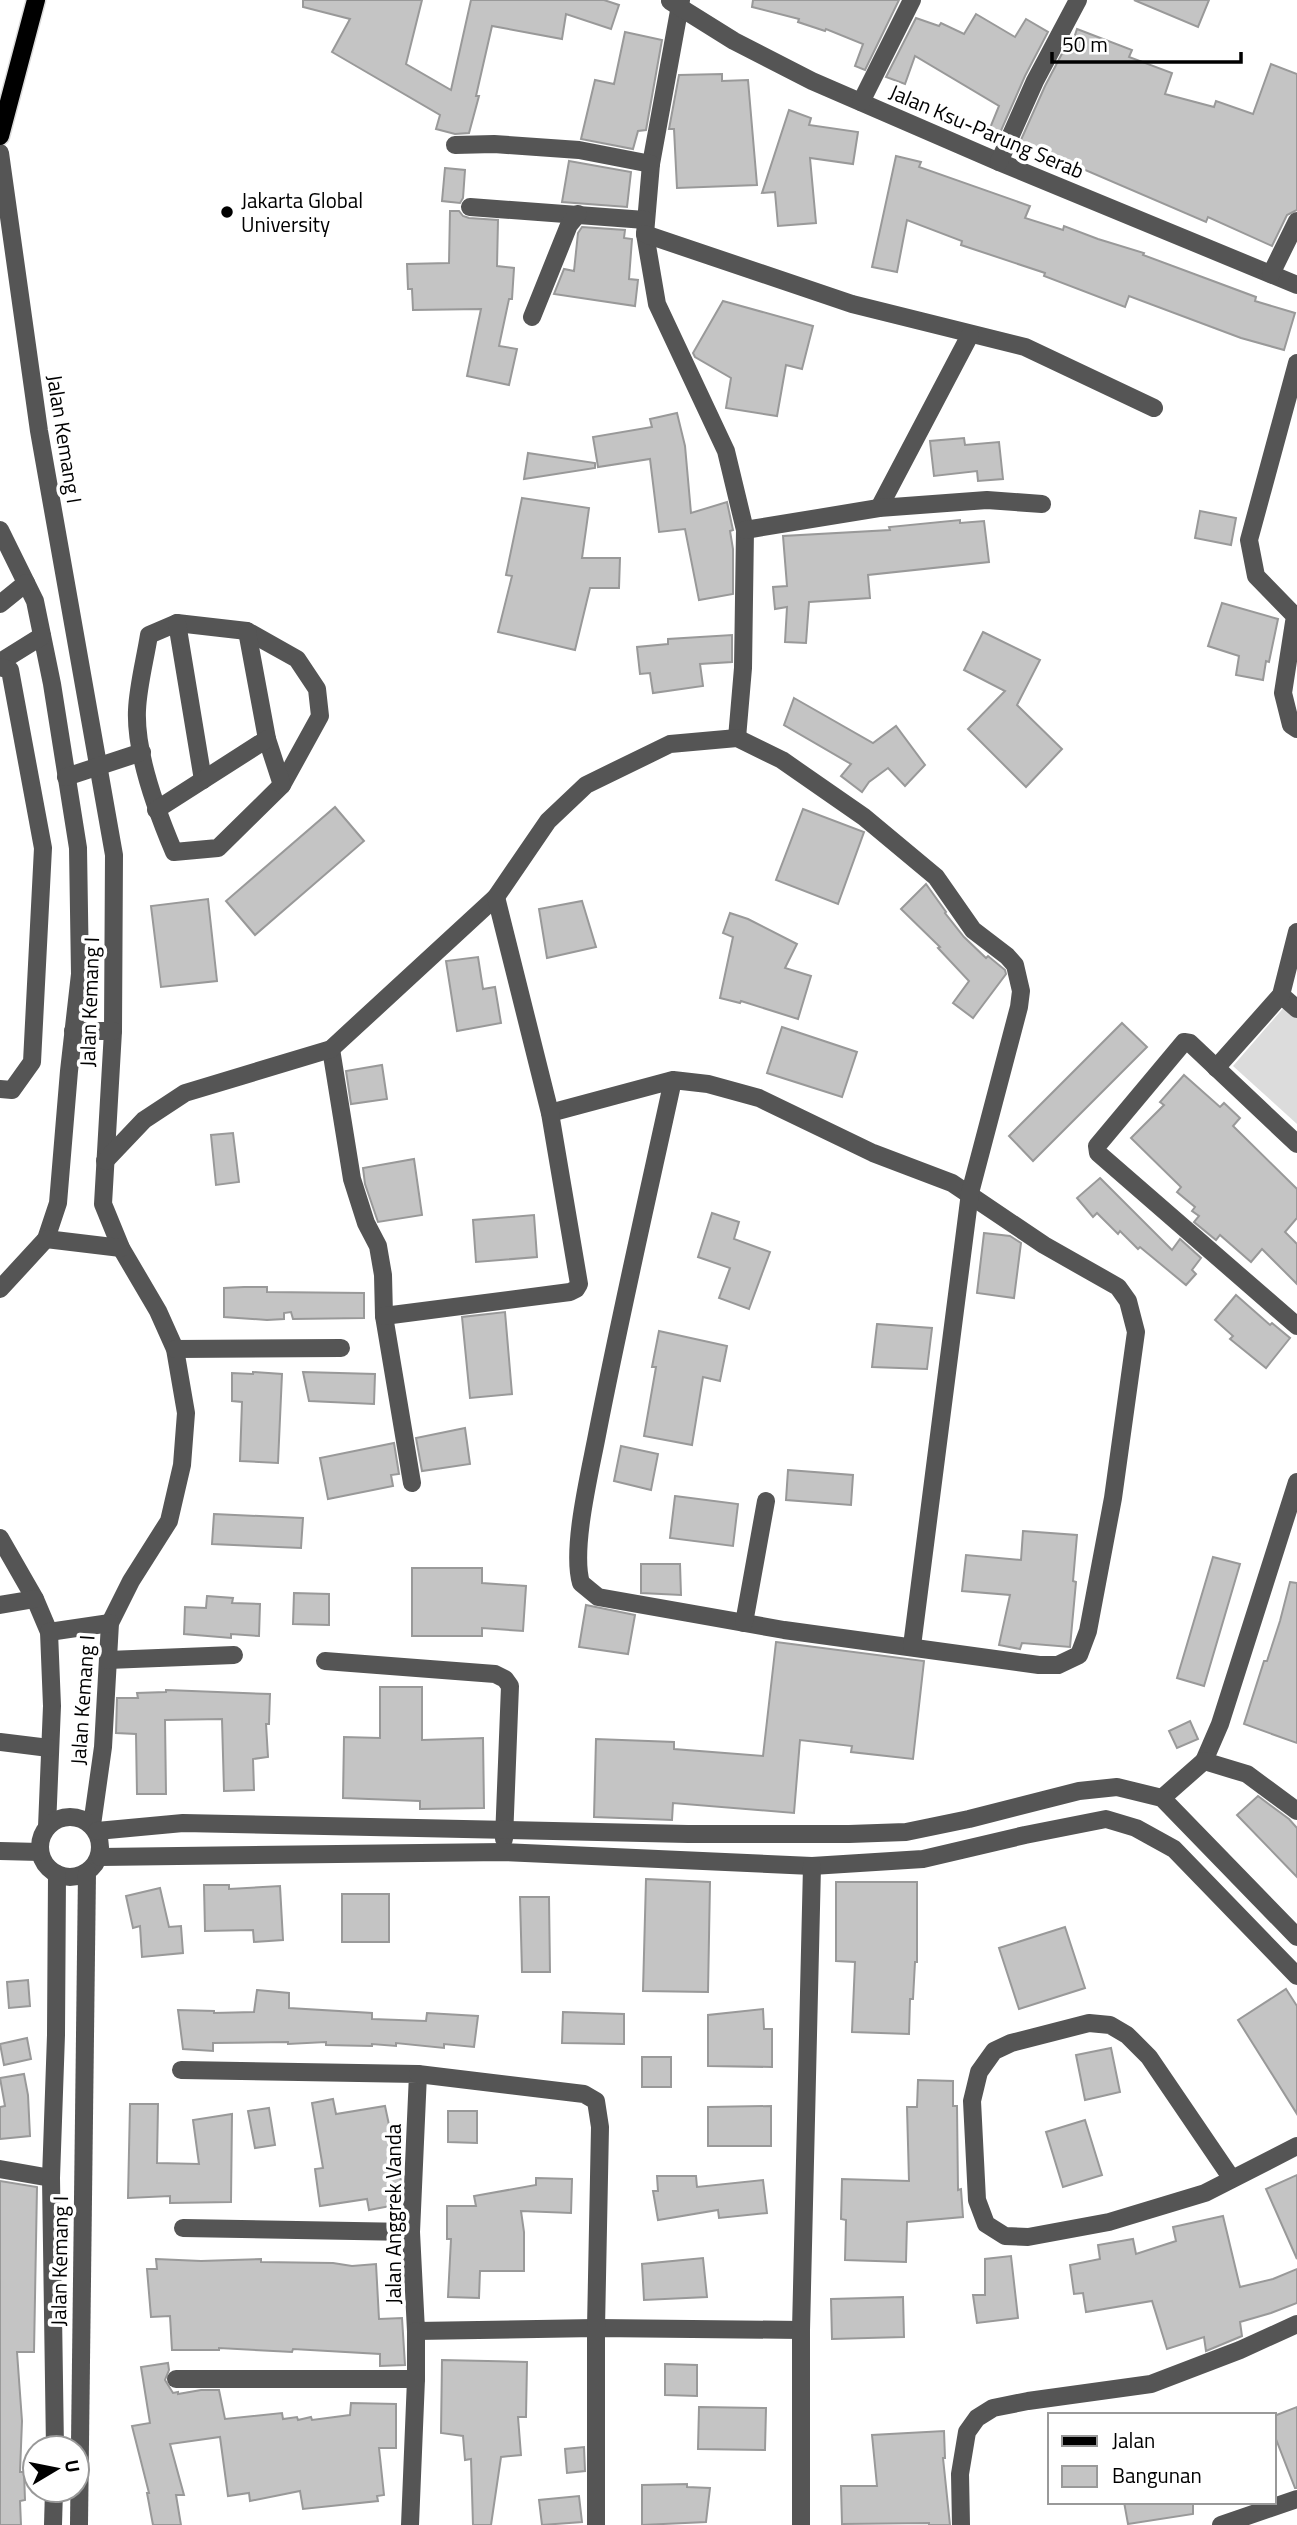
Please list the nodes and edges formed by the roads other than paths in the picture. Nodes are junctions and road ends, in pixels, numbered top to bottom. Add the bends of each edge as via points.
1 (36, 0) edge
2 (912, 0) edge
3 (1078, 0) edge
4 (676, 2) edge
5 (861, 102) junction
6 (0, 136) edge
7 (455, 145) dead end
8 (0, 153) edge
9 (999, 162) junction
10 (651, 164) junction
11 (470, 207) dead end
12 (578, 214) junction
13 (1297, 220) edge
14 (645, 227) junction
15 (1271, 274) junction
16 (1297, 285) edge
17 (532, 317) dead end
18 (970, 335) junction
19 (1297, 363) edge
20 (1154, 408) dead end
21 (1042, 504) dead end
22 (879, 508) junction
23 (0, 530) edge
24 (745, 530) junction
25 (26, 583) junction
26 (0, 604) edge
27 (1296, 616) edge
28 (177, 623) junction
29 (247, 631) junction
30 (42, 636) junction
31 (0, 664) edge
32 (1297, 729) edge
33 (737, 738) junction
34 (267, 739) junction
35 (142, 752) junction
36 (99, 767) junction
37 (66, 777) junction
38 (203, 780) junction
39 (282, 785) junction
40 (156, 810) junction
41 (496, 897) junction
42 (1297, 932) edge
43 (1281, 995) junction
44 (1297, 1009) edge
45 (73, 1031) junction
46 (113, 1031) junction
47 (331, 1049) junction
48 (1216, 1068) junction
49 (673, 1080) junction
50 (0, 1089) edge
51 (550, 1113) junction
52 (1297, 1144) edge
53 (105, 1161) junction
54 (970, 1193) junction
55 (46, 1239) junction
56 (121, 1248) junction
57 (0, 1289) edge
58 (384, 1316) junction
59 (1294, 1316) edge
60 (341, 1348) dead end
61 (175, 1349) junction
62 (1297, 1482) edge
63 (412, 1483) dead end
64 (766, 1501) dead end
65 (0, 1538) edge
66 (34, 1599) junction
67 (0, 1605) edge
68 (110, 1623) junction
69 (744, 1623) junction
70 (49, 1632) junction
71 (912, 1646) junction
72 (234, 1655) dead end
73 (108, 1660) junction
74 (325, 1661) dead end
75 (0, 1742) edge
76 (49, 1748) junction
77 (1204, 1761) junction
78 (1162, 1798) junction
79 (1297, 1811) edge
80 (47, 1827) junction
81 (94, 1828) junction
82 (505, 1829) junction
83 (0, 1852) edge
84 (40, 1852) junction
85 (504, 1852) junction
86 (100, 1857) junction
87 (812, 1866) junction
88 (87, 1872) junction
89 (57, 1874) junction
90 (1297, 1937) edge
91 (1297, 1976) edge
92 (181, 2070) dead end
93 (418, 2074) junction
94 (1297, 2147) edge
95 (0, 2169) edge
96 (51, 2178) junction
97 (1232, 2179) junction
98 (183, 2228) dead end
99 (411, 2232) junction
100 (1297, 2324) edge
101 (596, 2328) junction
102 (802, 2330) junction
103 (416, 2331) junction
104 (176, 2379) dead end
105 (416, 2379) junction
106 (55, 2434) edge
107 (1297, 2499) edge
108 (54, 2504) edge
109 (53, 2525) edge
110 (79, 2525) edge
111 (410, 2525) edge
112 (596, 2525) edge
113 (801, 2525) edge
114 (961, 2525) edge
115 (1221, 2525) edge

1 - 6 main road
2 - 5 street
3 - 9 street
4 - 5 street, Jalan Ksu-Parung Serab via 734,41
4 - 10 street
5 - 9 street, Jalan Ksu-Parung Serab
7 - 10 street via 579,150
8 - 36 street, Jalan Kemang I via 39,431
9 - 15 street, Jalan Ksu-Parung Serab
10 - 14 street
11 - 12 street
12 - 14 street
12 - 17 street via 569,225
13 - 15 street
14 - 18 street via 852,304
14 - 24 street via 657,304 726,451
15 - 16 street, Jalan Ksu-Parung Serab
18 - 20 street via 1025,347
18 - 22 street
19 - 27 street via 1249,540 1256,576
21 - 22 street via 987,500
22 - 24 street
23 - 25 street, Jalan Kemang I
24 - 33 street
25 - 26 street
25 - 30 street, Jalan Kemang I
27 - 32 street via 1283,693 1291,725
28 - 29 street
28 - 35 street via 149,635 137,712
28 - 38 street
29 - 34 street
29 - 39 street via 297,659 317,689 320,716
30 - 31 street
30 - 37 street, Jalan Kemang I
31 - 50 street via 10,670 43,848 32,1062 12,1090
33 - 41 street via 670,744 586,785 548,821
33 - 54 street via 782,760 900,845 936,877 973,930 1015,965 1021,991 1019,1007
34 - 38 street
34 - 39 street
35 - 36 street
35 - 40 street
36 - 37 street
36 - 46 street, Jalan Kemang I via 114,855
37 - 45 street, Jalan Kemang I via 78,848 80,974
38 - 40 street
39 - 40 street via 218,848 174,852
41 - 47 street
41 - 51 street
42 - 43 street
43 - 44 street
43 - 48 street
45 - 46 street
45 - 55 street, Jalan Kemang I via 58,1203
46 - 53 street, Jalan Kemang I
47 - 53 street via 185,1093 144,1120
47 - 58 street via 352,1179 378,1246
48 - 52 street
48 - 59 street via 1184,1042 1096,1149
49 - 51 street
49 - 54 street via 759,1098
49 - 69 street via 584,1502 578,1573 581,1583 598,1597
51 - 58 street via 579,1284 576,1289
53 - 56 street, Jalan Kemang I via 103,1204
54 - 71 street
54 - 71 street via 1032,1238 1118,1287 1133,1314 1135,1340 1112,1498 1088,1631 1079,1655 1058,1665 1038,1665
55 - 56 street
55 - 57 street, Jalan Kemang I
56 - 61 street, Jalan Kemang I
58 - 63 street
60 - 61 street
61 - 68 street, Jalan Kemang I via 186,1413 182,1465 169,1521
62 - 77 street
64 - 69 street
65 - 66 street, Jalan Kemang I
66 - 67 street
66 - 70 street, Jalan Kemang I
68 - 70 street
68 - 73 street, Jalan Kemang I
69 - 71 street
70 - 76 street, Jalan Kemang I
72 - 73 street
73 - 81 street, Jalan Kemang I
74 - 82 street via 495,1674 505,1679 510,1686
75 - 76 street
76 - 80 street, Jalan Kemang I
77 - 78 street
77 - 79 street via 1247,1774
78 - 82 street via 1117,1787 1079,1791 969,1819 860,1834
78 - 90 street
80 - 81 street via 54,1820 74,1816
80 - 84 street
81 - 82 street via 183,1823
81 - 86 street via 101,1844
82 - 85 street
83 - 84 street
84 - 89 street
85 - 86 street
85 - 87 street
86 - 88 street
87 - 91 street via 923,1859 1106,1819 1136,1828 1174,1849
87 - 102 street
88 - 89 street via 67,1878
88 - 110 street, Jalan Kemang I
89 - 96 street, Jalan Kemang I
92 - 93 street
93 - 99 street, Jalan Anggrek Vanda
93 - 101 street via 584,2094 596,2101 600,2127
94 - 97 street
95 - 96 street
96 - 106 street, Jalan Kemang I
97 - 97 street via 1205,2193 1109,2222 1028,2237 1005,2236 986,2224 977,2200 972,2101 979,2072 994,2051 1011,2043 1089,2023 1110,2025 1149,2057
98 - 99 street
99 - 103 street, Jalan Anggrek Vanda
100 - 114 street via 1151,2384 993,2408 977,2418 967,2432 960,2474
101 - 102 street, Jalan Anggrek Vanda
101 - 103 street, Jalan Anggrek Vanda
101 - 112 street
102 - 113 street
103 - 105 street
104 - 105 street
105 - 111 street
107 - 115 street
108 - 109 street

